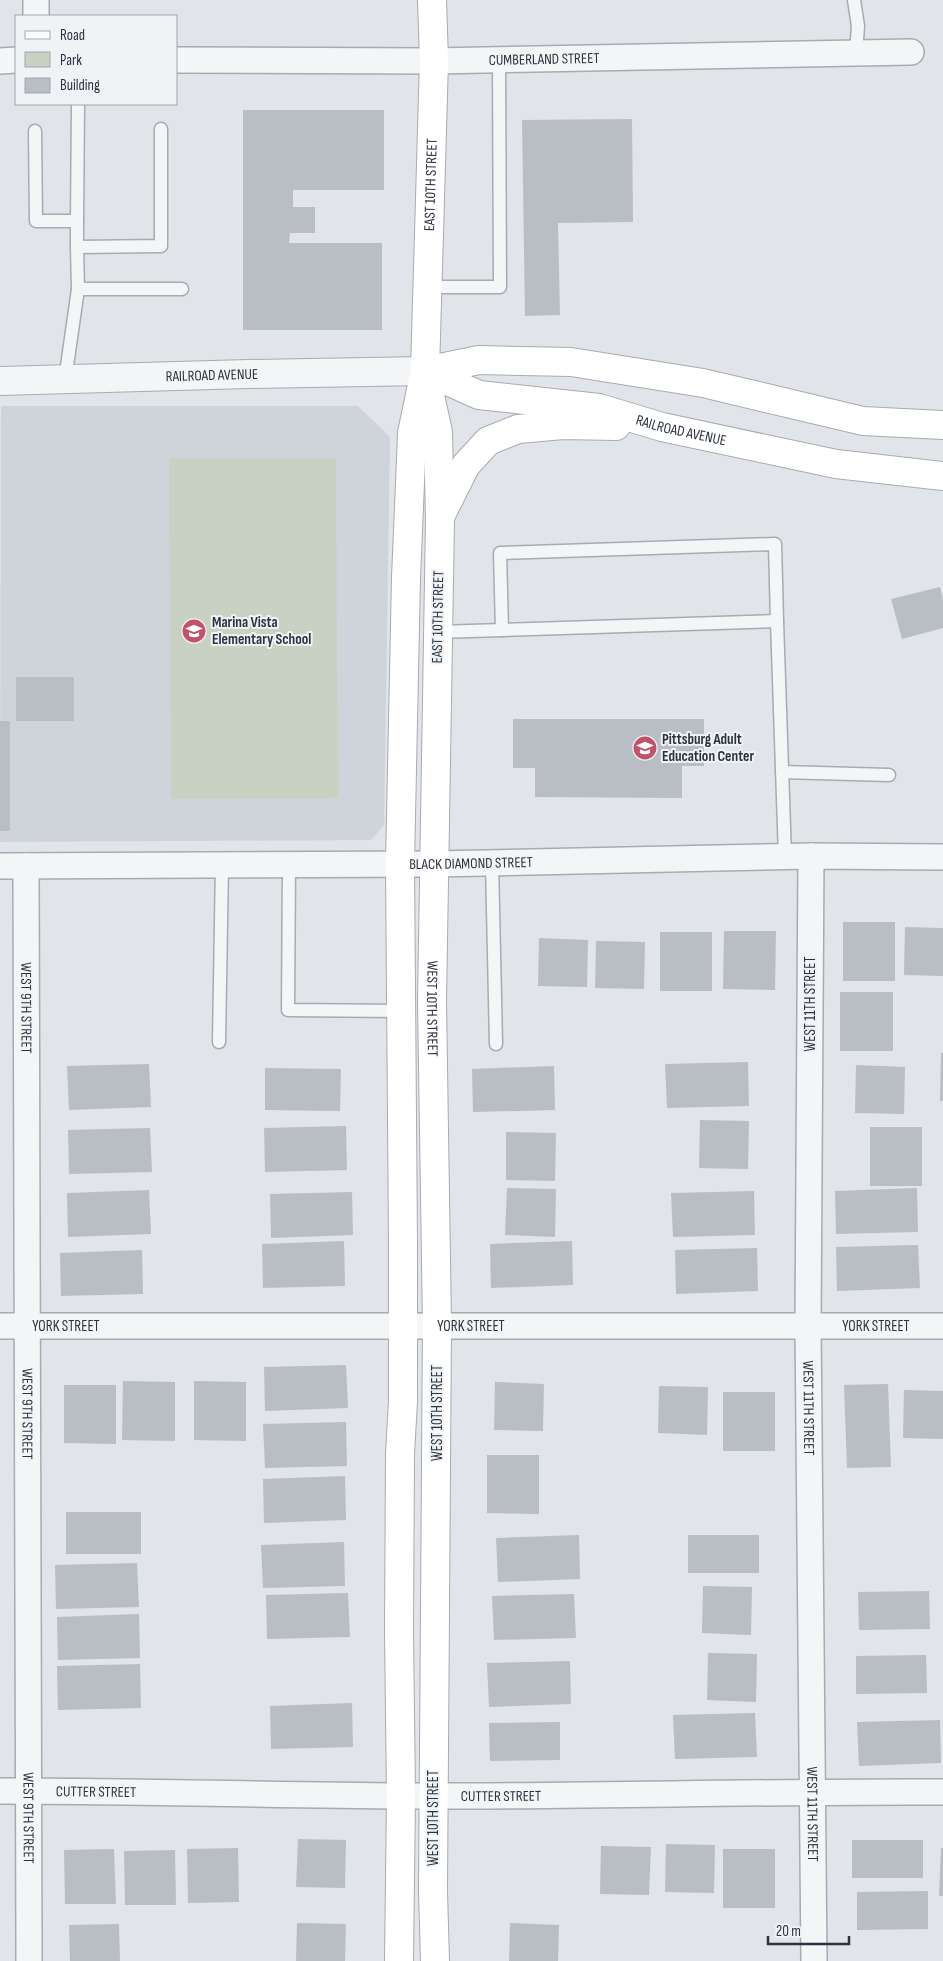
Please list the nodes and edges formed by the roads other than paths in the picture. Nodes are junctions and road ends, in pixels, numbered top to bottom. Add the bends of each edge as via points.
1 (36, 0) edge
2 (432, 0) edge
3 (854, 0) edge
4 (36, 15) edge
5 (911, 52) dead end
6 (856, 54) junction
7 (15, 60) edge
8 (178, 60) edge
9 (499, 60) junction
10 (0, 61) edge
11 (434, 61) junction
12 (78, 105) edge
13 (160, 129) dead end
14 (36, 131) dead end
15 (77, 221) junction
16 (77, 247) junction
17 (427, 287) junction
18 (78, 289) junction
19 (182, 289) dead end
20 (425, 371) junction
21 (65, 380) junction
22 (0, 381) edge
23 (943, 426) edge
24 (662, 427) junction
25 (943, 476) edge
26 (440, 519) junction
27 (777, 621) junction
28 (502, 630) junction
29 (438, 632) junction
30 (782, 772) junction
31 (889, 775) dead end
32 (811, 856) junction
33 (785, 857) junction
34 (943, 857) edge
35 (492, 863) junction
36 (222, 864) junction
37 (289, 864) junction
38 (400, 864) junction
39 (434, 864) junction
40 (0, 866) edge
41 (26, 866) junction
42 (401, 1010) junction
43 (219, 1042) dead end
44 (496, 1044) dead end
45 (437, 1325) junction
46 (808, 1325) junction
47 (0, 1326) edge
48 (28, 1326) junction
49 (402, 1326) junction
50 (943, 1326) edge
51 (0, 1791) edge
52 (30, 1791) junction
53 (812, 1791) junction
54 (943, 1792) edge
55 (401, 1796) junction
56 (433, 1796) junction
57 (29, 1961) edge
58 (400, 1961) edge
59 (435, 1961) edge
60 (814, 1961) edge

1 - 4 street
2 - 11 main road, EAST 10TH STREET
3 - 6 lane via 858,26
5 - 6 street, CUMBERLAND STREET
6 - 9 street, CUMBERLAND STREET
7 - 10 street
8 - 11 street, CUMBERLAND STREET
9 - 11 street, CUMBERLAND STREET
9 - 17 lane via 500,287
11 - 17 main road, EAST 10TH STREET
12 - 15 lane
13 - 16 lane via 161,246
14 - 15 lane via 36,221
15 - 16 lane
16 - 18 lane
17 - 20 main road, EAST 10TH STREET
18 - 19 lane
18 - 21 lane
20 - 21 street, RAILROAD AVENUE
20 - 23 main road, RAILROAD AVENUE via 479,360 571,362 703,383 863,421
20 - 24 main road, RAILROAD AVENUE via 479,395 599,408
20 - 26 main road, EAST 10TH STREET via 438,432
20 - 38 main road, EAST 10TH STREET via 412,433
21 - 22 street, RAILROAD AVENUE
24 - 25 main road, RAILROAD AVENUE via 836,464
24 - 26 main road via 562,425 518,429 488,441 466,465
26 - 29 main road, EAST 10TH STREET
27 - 28 lane
27 - 28 lane via 775,544 500,552
27 - 30 lane
28 - 29 lane
29 - 39 main road, EAST 10TH STREET
30 - 31 lane
30 - 33 lane
32 - 33 street, BLACK DIAMOND STREET
32 - 34 street, BLACK DIAMOND STREET
32 - 46 street, WEST 11TH STREET
33 - 35 street, BLACK DIAMOND STREET
35 - 39 street, BLACK DIAMOND STREET
35 - 44 lane
36 - 37 street, BLACK DIAMOND STREET
36 - 41 street, BLACK DIAMOND STREET
36 - 43 lane
37 - 38 street, BLACK DIAMOND STREET
37 - 42 lane via 288,1010
38 - 39 street, BLACK DIAMOND STREET
38 - 42 main road, WEST 10TH STREET
39 - 45 main road, WEST 10TH STREET via 432,1001
40 - 41 street, BLACK DIAMOND STREET
41 - 48 street, WEST 9TH STREET
42 - 49 main road, WEST 10TH STREET
45 - 46 street, YORK STREET
45 - 49 street, YORK STREET
45 - 56 main road, WEST 10TH STREET
46 - 50 street, YORK STREET
46 - 53 street, WEST 11TH STREET
47 - 48 street, YORK STREET
48 - 49 street, YORK STREET
48 - 52 street, WEST 9TH STREET
49 - 55 main road, WEST 10TH STREET
51 - 52 street, CUTTER STREET
52 - 55 street, CUTTER STREET
52 - 57 street, WEST 9TH STREET
53 - 54 street, CUTTER STREET
53 - 56 street, CUTTER STREET
53 - 60 street, WEST 11TH STREET
55 - 56 street, CUTTER STREET
55 - 58 main road, WEST 10TH STREET
56 - 59 main road, WEST 10TH STREET

